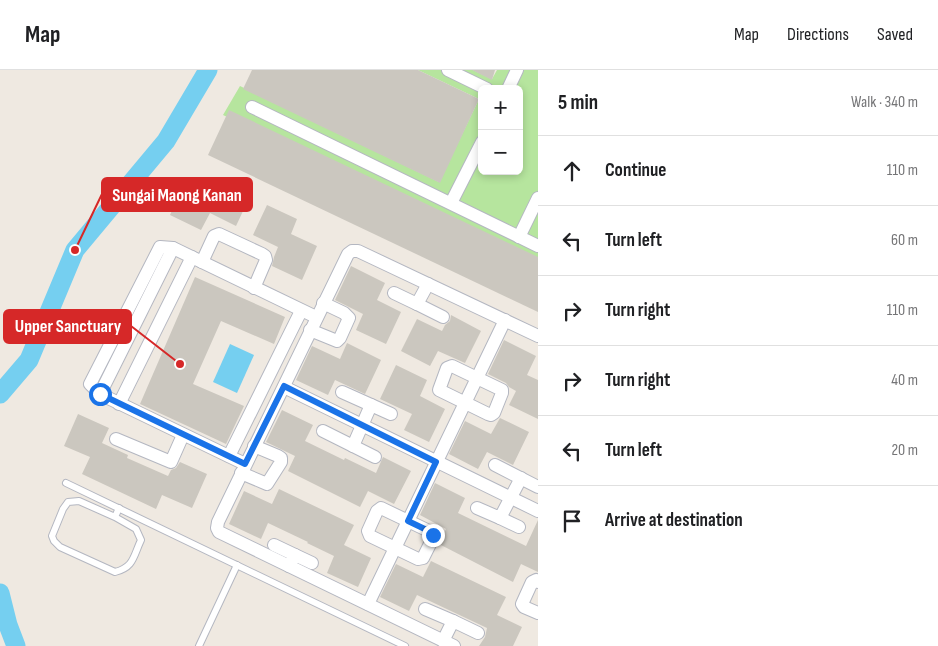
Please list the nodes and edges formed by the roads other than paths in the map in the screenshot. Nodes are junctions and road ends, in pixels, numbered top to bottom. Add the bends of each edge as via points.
1 (448, 70) edge
2 (517, 70) edge
3 (479, 85) edge
4 (510, 85) edge
5 (252, 107) dead end
6 (478, 150) edge
7 (538, 198) edge
8 (451, 203) junction
9 (519, 237) junction
10 (538, 246) edge
11 (197, 260) junction
12 (428, 284) junction
13 (254, 288) junction
14 (394, 293) dead end
15 (323, 303) junction
16 (417, 304) junction
17 (301, 311) junction
18 (442, 316) dead end
19 (316, 317) junction
20 (505, 320) junction
21 (310, 330) junction
22 (538, 336) edge
23 (477, 378) junction
24 (284, 386) junction
25 (342, 392) dead end
26 (119, 404) junction
27 (465, 404) junction
28 (371, 405) junction
29 (391, 414) dead end
30 (362, 426) junction
31 (323, 431) dead end
32 (183, 434) junction
33 (116, 439) dead end
34 (254, 446) junction
35 (353, 446) junction
36 (228, 456) junction
37 (375, 457) dead end
38 (436, 462) junction
39 (495, 465) dead end
40 (243, 468) junction
41 (521, 478) junction
42 (66, 483) dead end
43 (538, 487) edge
44 (510, 498) junction
45 (119, 508) junction
46 (477, 508) dead end
47 (538, 511) edge
48 (115, 517) junction
49 (500, 518) junction
50 (408, 521) junction
51 (519, 527) dead end
52 (274, 545) dead end
53 (395, 548) junction
54 (292, 560) junction
55 (312, 563) dead end
56 (237, 565) junction
57 (538, 582) edge
58 (368, 604) junction
59 (425, 609) dead end
60 (538, 613) edge
61 (452, 621) junction
62 (478, 633) dead end
63 (449, 643) edge
64 (199, 646) edge
65 (405, 646) edge

1 - 3 street
2 - 4 street
5 - 8 street
6 - 8 street
7 - 9 street
8 - 9 street
9 - 10 street
11 - 13 street
11 - 13 street via 214,236 219,234 262,254 266,260
11 - 26 street
11 - 26 street via 173,248 100,394
12 - 15 street via 352,251
12 - 16 street
12 - 20 street
13 - 17 street
14 - 16 street
15 - 19 street
15 - 21 street via 350,318 336,340
16 - 18 street
17 - 19 street
17 - 36 street
19 - 21 street
20 - 22 street
20 - 23 street
21 - 24 street
23 - 27 street
23 - 27 street via 502,390 494,413 491,415
23 - 27 street via 452,366 447,368 439,390
24 - 30 street
24 - 34 street
25 - 28 street
26 - 32 street
27 - 38 street
28 - 29 street
28 - 30 street
30 - 35 street
30 - 38 street
31 - 35 street
32 - 33 street via 171,462
32 - 36 street
34 - 40 street
34 - 40 street via 278,456 281,462 267,484
35 - 37 street
36 - 40 street
38 - 44 street
38 - 50 street
39 - 41 street
40 - 54 street via 218,522 219,532
41 - 43 street
41 - 44 street
42 - 45 lane
44 - 47 street
44 - 49 street
45 - 48 lane
45 - 56 lane
46 - 49 street
48 - 48 lane via 136,529 141,540 129,567 123,570 114,572 60,547 52,536 68,502 79,501
49 - 51 street
50 - 53 street
50 - 53 street via 431,532 433,538 420,559
50 - 53 street via 381,508 377,511 368,534
52 - 54 street
53 - 58 street
54 - 55 street
54 - 58 street
56 - 64 lane
56 - 65 lane
57 - 60 street via 532,582 522,604
58 - 63 street
59 - 61 street
61 - 62 street
61 - 63 street

